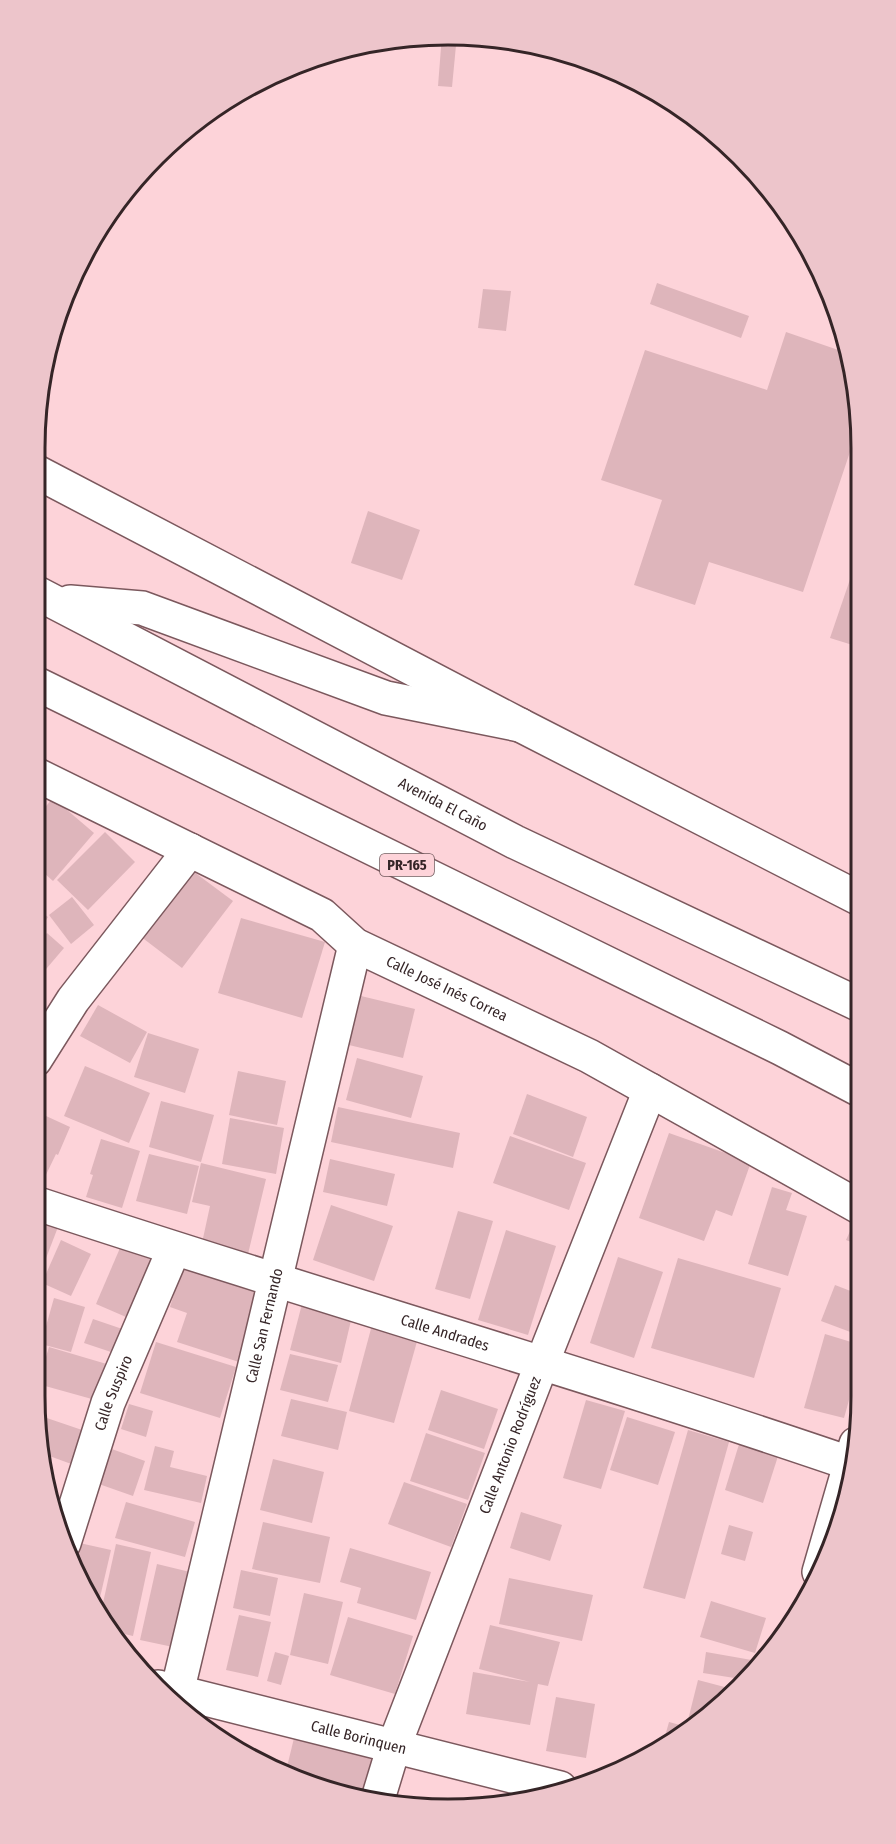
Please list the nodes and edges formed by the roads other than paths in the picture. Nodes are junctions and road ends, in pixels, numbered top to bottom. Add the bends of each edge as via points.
1 (45, 477) edge
2 (45, 596) edge
3 (45, 597) edge
4 (45, 688) edge
5 (520, 725) junction
6 (45, 779) edge
7 (190, 850) junction
8 (851, 894) edge
9 (355, 945) junction
10 (851, 1001) edge
11 (45, 1043) edge
12 (780, 1048) junction
13 (851, 1085) edge
14 (650, 1090) junction
15 (851, 1104) edge
16 (851, 1202) edge
17 (45, 1207) edge
18 (174, 1249) junction
19 (275, 1280) junction
20 (542, 1362) junction
21 (847, 1455) edge
22 (68, 1531) edge
23 (171, 1688) edge
24 (179, 1696) edge
25 (394, 1746) junction
26 (550, 1785) edge
27 (380, 1793) edge

1 - 5 main road
2 - 5 main road via 142,608 386,698
3 - 10 main road, Avenida El Caño via 515,842
4 - 12 main road, PR-165
5 - 8 main road
6 - 7 main road, Calle José Inés Correa
7 - 9 main road, Calle José Inés Correa via 322,915
7 - 11 main road via 73,1000
9 - 14 main road, Calle José Inés Correa via 589,1056
9 - 19 main road, Calle San Fernando
12 - 13 main road, PR-165
12 - 15 main road
14 - 16 main road, Calle José Inés Correa
14 - 20 main road, Calle Antonio Rodríguez
17 - 18 main road, Calle Andrades
18 - 19 main road, Calle Andrades
18 - 22 main road, Calle Suspiro via 108,1403
19 - 20 main road, Calle Andrades
19 - 23 main road, Calle San Fernando
20 - 21 main road, Calle Andrades
20 - 25 main road, Calle Antonio Rodríguez
24 - 25 main road, Calle Borinquen
25 - 26 main road, Calle Borinquen
25 - 27 main road, Calle Antonio Rodríguez

